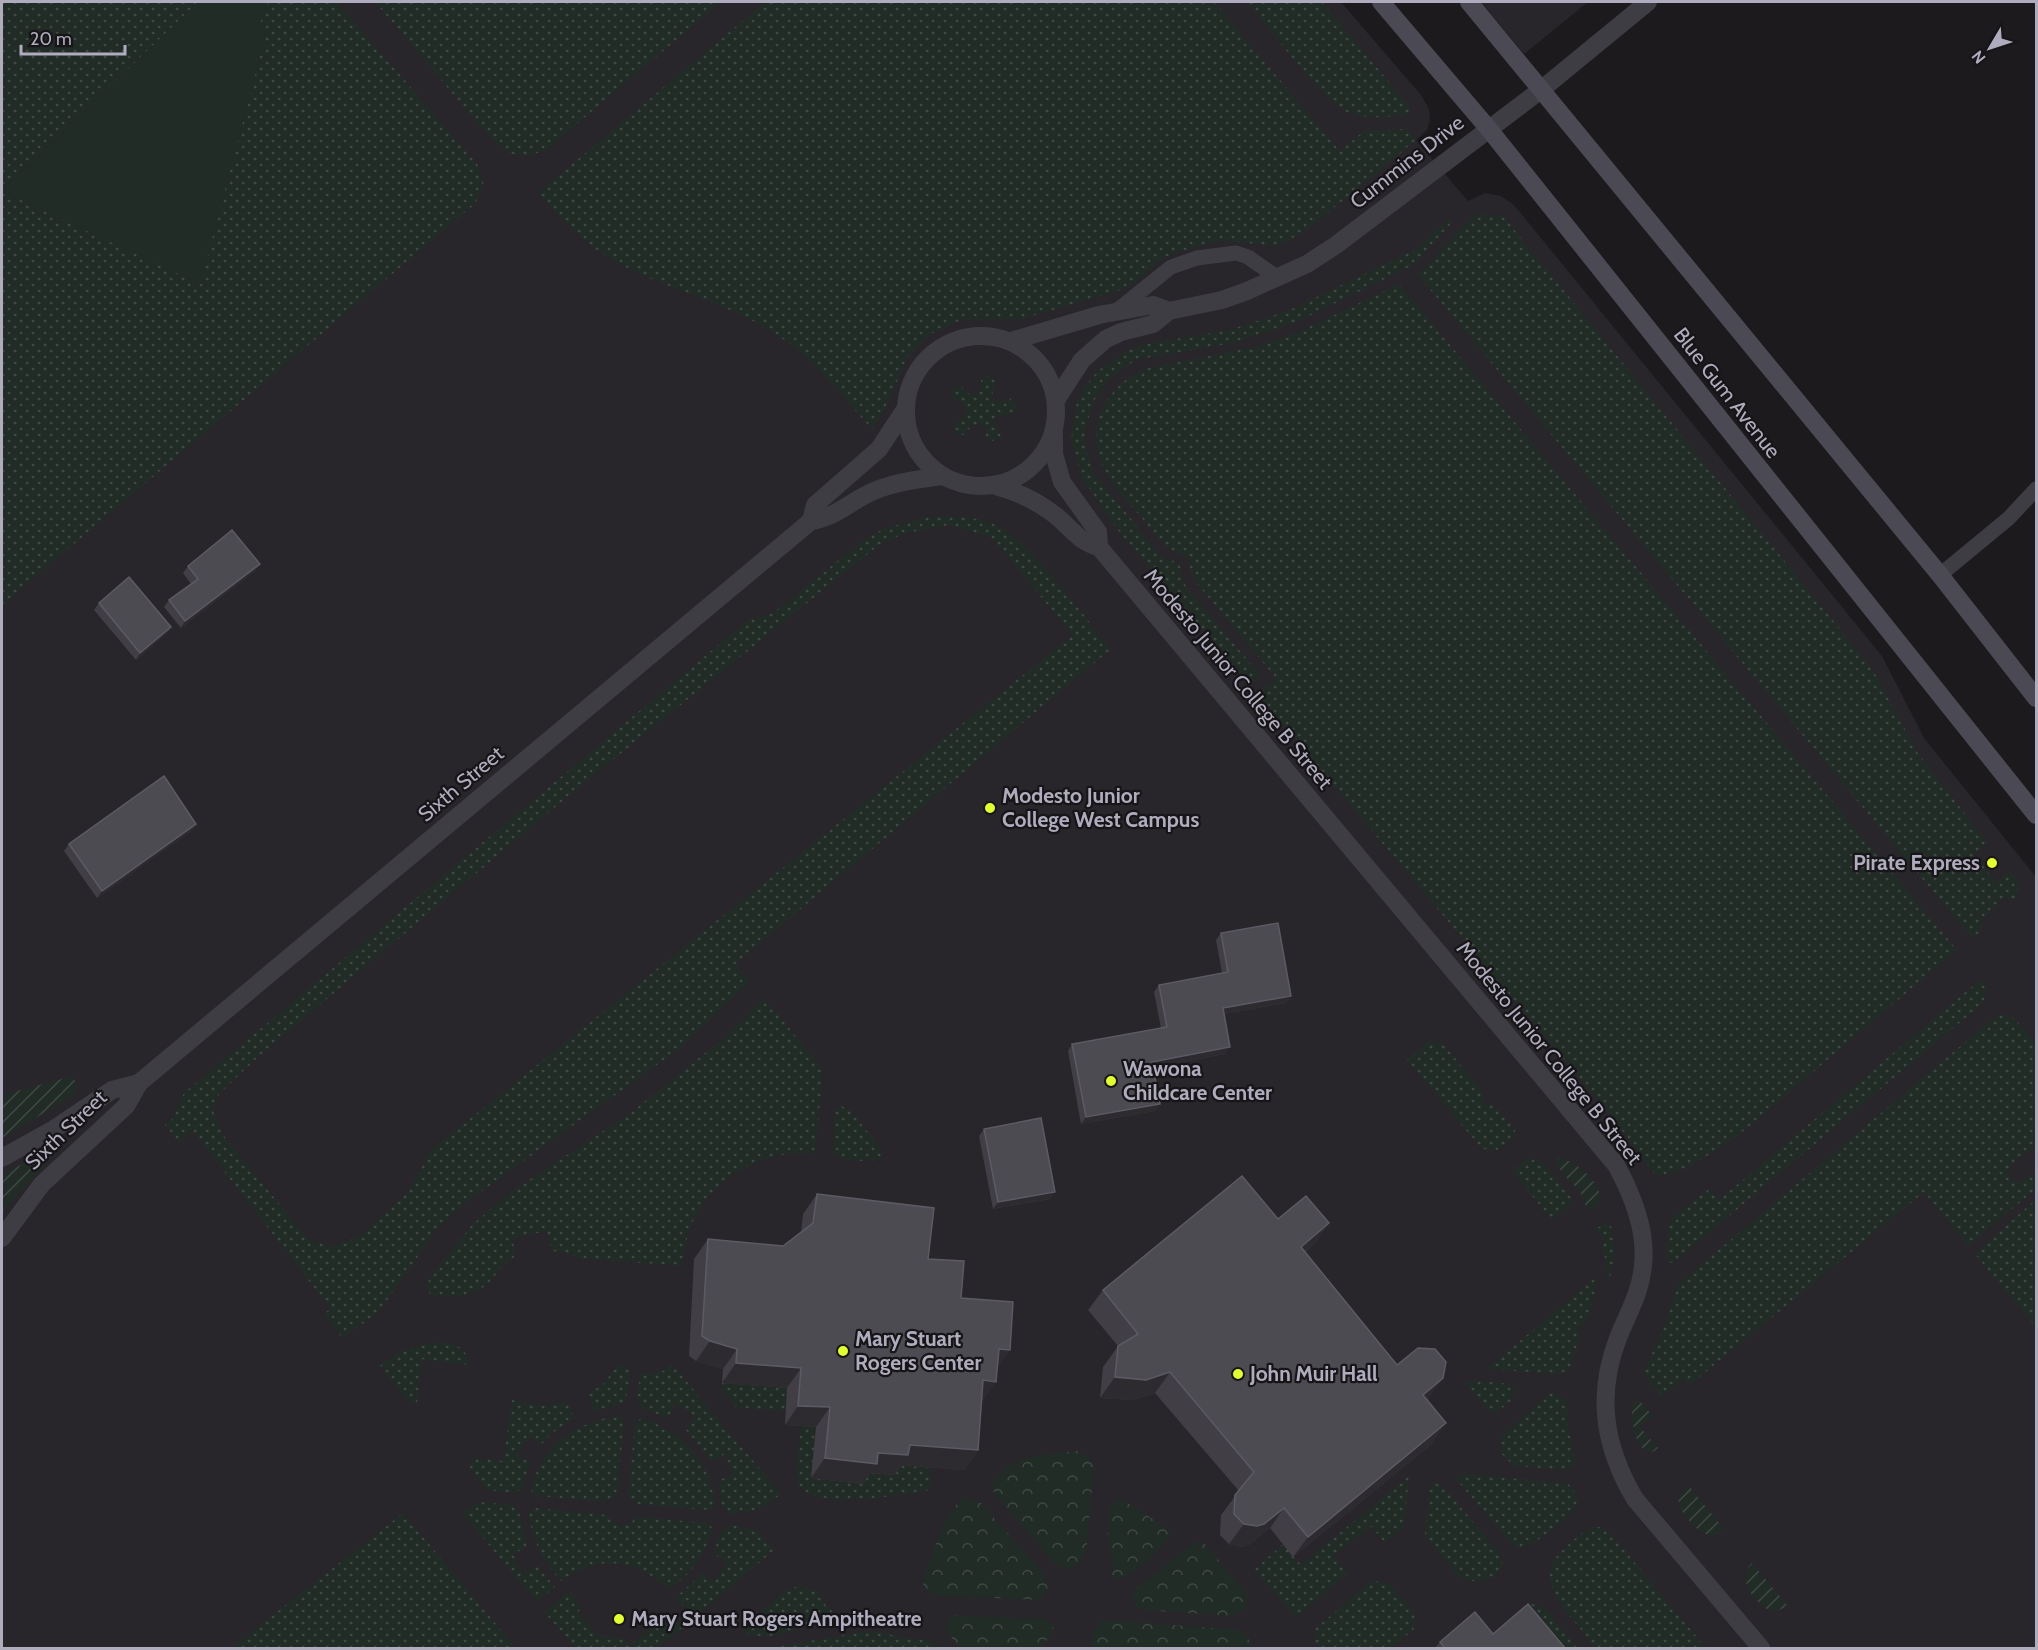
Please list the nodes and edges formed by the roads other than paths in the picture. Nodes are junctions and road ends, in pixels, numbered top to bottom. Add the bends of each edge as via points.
1 (1381, 2) edge
2 (1469, 2) edge
3 (1648, 2) edge
4 (1542, 88) junction
5 (1488, 128) junction
6 (1278, 278) junction
7 (1169, 311) junction
8 (1115, 312) junction
9 (1011, 341) junction
10 (1056, 400) junction
11 (906, 408) junction
12 (1054, 433) junction
13 (943, 476) junction
14 (996, 486) junction
15 (2037, 489) edge
16 (812, 521) junction
17 (1099, 547) junction
18 (1940, 575) junction
19 (2037, 698) edge
20 (2037, 815) edge
21 (139, 1083) junction
22 (2, 1158) edge
23 (2, 1238) edge
24 (1761, 1648) edge

1 - 5 main road, Blue Gum Avenue
2 - 4 main road
3 - 4 street, Cummins Drive
4 - 5 street, Cummins Drive
4 - 18 main road
5 - 6 street, Cummins Drive via 1336,245
5 - 20 main road, Blue Gum Avenue
6 - 7 street, Cummins Drive via 1222,300
6 - 8 lane via 1248,256 1236,253 1197,258 1171,267
7 - 8 street, Cummins Drive via 1152,305
7 - 10 street, Cummins Drive via 1153,324 1121,332 1092,350
8 - 9 street, Cummins Drive
9 - 10 street via 1042,366
9 - 11 street via 980,336 961,338 944,346 929,356 916,373
10 - 12 street
11 - 13 street via 906,422 915,449
11 - 16 street, Sixth Street via 879,449 815,505
12 - 14 street via 1030,470
12 - 17 street, Modesto Junior College B Street via 1062,482 1098,532
13 - 14 street via 961,484
13 - 16 street, Sixth Street via 891,485 862,496 827,519
14 - 17 street, Modesto Junior College B Street via 1040,504 1083,544
15 - 18 lane via 2009,518
16 - 21 street, Sixth Street
17 - 24 street, Modesto Junior College B Street via 1616,1165 1635,1205 1644,1263 1639,1291 1606,1377 1604,1402 1612,1452 1635,1499
18 - 19 main road
21 - 22 street, Sixth Street via 112,1090
21 - 23 street, Sixth Street via 126,1106 42,1184

